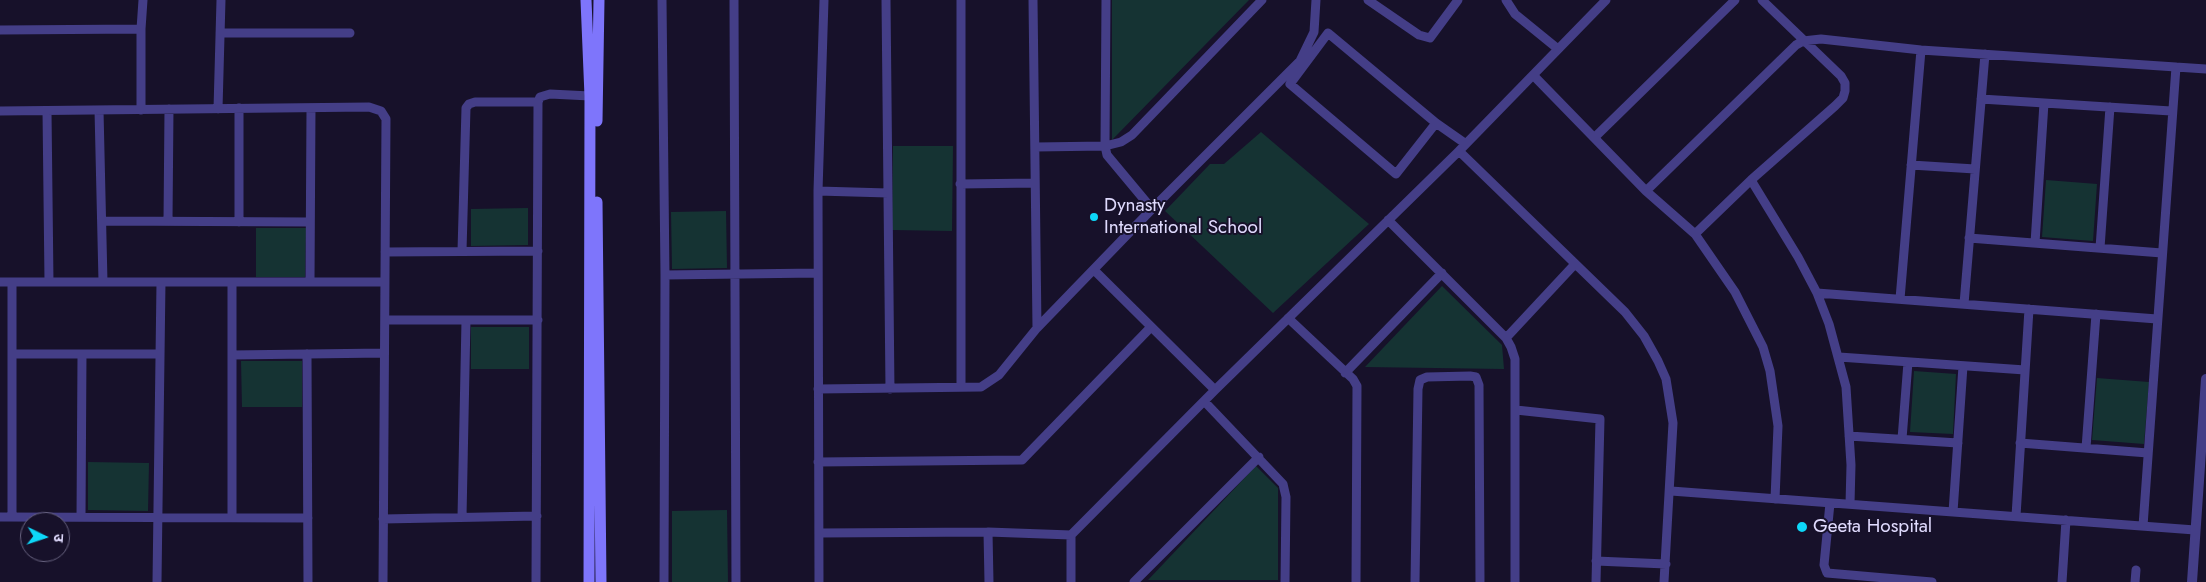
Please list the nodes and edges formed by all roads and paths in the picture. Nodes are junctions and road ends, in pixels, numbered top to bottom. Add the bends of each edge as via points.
1 (143, 0) edge
2 (221, 0) edge
3 (586, 0) edge
4 (599, 0) edge
5 (662, 0) edge
6 (734, 0) edge
7 (824, 0) edge
8 (886, 0) edge
9 (961, 0) edge
10 (1033, 0) edge
11 (1106, 0) edge
12 (1262, 0) edge
13 (1316, 0) edge
14 (1368, 0) edge
15 (1458, 0) edge
16 (1506, 0) edge
17 (1594, 0) edge
18 (1605, 0) edge
19 (1735, 0) edge
20 (1762, 0) edge
21 (141, 29) junction
22 (0, 30) edge
23 (350, 33) dead end
24 (220, 34) junction
25 (1803, 41) junction
26 (1558, 49) junction
27 (1921, 50) junction
28 (1985, 54) junction
29 (2176, 67) junction
30 (2206, 69) edge
31 (1533, 75) junction
32 (590, 96) junction
33 (1981, 99) junction
34 (538, 102) junction
35 (2044, 103) junction
36 (2110, 107) junction
37 (239, 108) junction
38 (311, 108) junction
39 (168, 109) junction
40 (218, 109) junction
41 (99, 110) junction
42 (142, 110) junction
43 (0, 111) edge
44 (48, 111) junction
45 (2172, 111) junction
46 (1436, 122) junction
47 (1595, 137) junction
48 (1466, 144) junction
49 (1105, 146) junction
50 (1036, 147) junction
51 (1459, 151) junction
52 (1911, 165) junction
53 (1975, 170) junction
54 (1751, 180) junction
55 (1035, 183) junction
56 (960, 184) junction
57 (818, 191) junction
58 (1646, 191) junction
59 (888, 194) junction
60 (1152, 208) junction
61 (1388, 220) junction
62 (102, 221) junction
63 (168, 221) junction
64 (239, 222) junction
65 (310, 222) junction
66 (1694, 234) junction
67 (1969, 238) junction
68 (2035, 243) junction
69 (2100, 248) junction
70 (462, 251) junction
71 (538, 251) junction
72 (385, 252) junction
73 (2162, 252) junction
74 (1575, 264) junction
75 (1094, 270) junction
76 (735, 273) junction
77 (817, 273) junction
78 (1442, 273) junction
79 (665, 275) junction
80 (0, 282) edge
81 (49, 282) junction
82 (103, 282) junction
83 (161, 282) junction
84 (232, 282) junction
85 (310, 282) junction
86 (385, 282) junction
87 (12, 283) junction
88 (1817, 293) junction
89 (1900, 299) junction
90 (1964, 304) junction
91 (2029, 309) junction
92 (2096, 314) junction
93 (1288, 318) junction
94 (2157, 319) junction
95 (384, 320) junction
96 (466, 320) junction
97 (538, 320) junction
98 (1151, 326) junction
99 (1037, 328) junction
100 (1506, 338) junction
101 (12, 354) junction
102 (82, 354) junction
103 (160, 354) junction
104 (307, 354) junction
105 (384, 354) junction
106 (232, 355) junction
107 (1839, 358) junction
108 (1908, 362) junction
109 (1963, 366) junction
110 (2025, 370) junction
111 (1346, 373) junction
112 (2206, 379) edge
113 (961, 388) junction
114 (818, 389) junction
115 (890, 389) junction
116 (1215, 390) junction
117 (1204, 401) junction
118 (1516, 410) junction
119 (1849, 436) junction
120 (1902, 439) junction
121 (1958, 443) junction
122 (2020, 443) junction
123 (2086, 448) junction
124 (2148, 453) junction
125 (1259, 457) junction
126 (818, 462) junction
127 (1671, 491) junction
128 (1775, 499) junction
129 (1830, 503) junction
130 (1850, 504) junction
131 (1953, 512) junction
132 (537, 516) junction
133 (2016, 516) junction
134 (0, 517) edge
135 (12, 517) junction
136 (81, 517) junction
137 (158, 517) junction
138 (232, 517) junction
139 (462, 517) junction
140 (308, 518) junction
141 (383, 518) junction
142 (2066, 520) junction
143 (2143, 526) junction
144 (2196, 530) junction
145 (988, 532) junction
146 (819, 533) junction
147 (1071, 535) junction
148 (1596, 561) junction
149 (1666, 564) junction
150 (2136, 570) dead end
151 (1866, 579) edge
152 (157, 582) edge
153 (308, 582) edge
154 (382, 582) edge
155 (536, 582) edge
156 (589, 582) edge
157 (602, 582) edge
158 (664, 582) edge
159 (736, 582) edge
160 (819, 582) edge
161 (989, 582) edge
162 (1071, 582) edge
163 (1134, 582) edge
164 (1285, 582) edge
165 (1356, 582) edge
166 (1415, 582) edge
167 (1480, 582) edge
168 (1515, 582) edge
169 (1596, 582) edge
170 (1664, 582) edge
171 (1932, 582) edge
172 (2062, 582) edge
173 (2135, 582) edge
174 (2192, 582) edge

1 - 21 street
2 - 24 street
3 - 32 main road
4 - 157 main road via 597,154
5 - 79 street
6 - 76 street
7 - 57 street
8 - 59 street
9 - 56 street
10 - 50 street
11 - 49 street
12 - 49 street via 1132,135
13 - 60 street via 1314,32 1300,61
14 - 15 street via 1419,35 1430,38
16 - 26 street via 1515,14
17 - 18 street
18 - 26 street
19 - 47 street
20 - 25 street
21 - 22 street
21 - 42 street
23 - 24 street
24 - 40 street
25 - 27 street via 1821,39
25 - 54 street via 1840,76 1846,91 1835,106
25 - 58 street
26 - 31 street
27 - 28 street
27 - 52 street
28 - 29 street
28 - 33 street
29 - 30 street
29 - 45 street
31 - 47 street
31 - 48 street
32 - 34 street via 550,94 540,97
32 - 156 main road
33 - 35 street
33 - 53 street
34 - 70 street via 475,102 466,108
34 - 71 street
35 - 36 street
35 - 68 street
36 - 45 street
36 - 69 street
37 - 38 street
37 - 40 street
37 - 64 street
38 - 65 street
38 - 72 street via 369,107 381,111 386,120
39 - 40 street
39 - 42 street
39 - 63 street
41 - 42 street
41 - 44 street
41 - 62 street
43 - 44 street
44 - 81 street
45 - 73 street
46 - 46 street via 1328,32 1290,84 1396,174
46 - 48 street
47 - 58 street
48 - 51 street
49 - 50 street
49 - 60 street via 1107,155
50 - 55 street
51 - 61 street
51 - 74 street
52 - 53 street
52 - 89 street
53 - 67 street
54 - 66 street
54 - 88 street
55 - 56 street
55 - 99 street
56 - 113 street
57 - 59 street
57 - 77 street
58 - 66 street
59 - 115 street
60 - 75 street
61 - 78 street
61 - 93 street
62 - 63 street
62 - 82 street
63 - 64 street
64 - 65 street
65 - 85 street
66 - 128 street via 1735,292 1763,347 1778,426
67 - 68 street
67 - 90 street
68 - 69 street
69 - 73 street
70 - 71 street
70 - 72 street
71 - 97 street
72 - 86 street
73 - 94 street
74 - 100 street
74 - 127 street via 1625,312 1644,336 1666,379 1673,423
75 - 98 street
75 - 99 street
76 - 77 street
76 - 79 street
76 - 159 street
77 - 114 street
78 - 100 street
78 - 111 street
79 - 158 street
80 - 87 street
81 - 82 street
81 - 87 street
82 - 83 street
83 - 84 street
83 - 103 street
84 - 85 street
84 - 106 street
85 - 86 street
86 - 95 street
87 - 101 street
88 - 89 street
88 - 107 street
89 - 90 street
90 - 91 street
91 - 92 street
91 - 110 street
92 - 94 street
92 - 123 street
93 - 111 street
93 - 116 street
94 - 124 street
95 - 96 street
95 - 105 street
96 - 97 street
96 - 139 street
97 - 132 street
98 - 116 street
98 - 126 street via 1022,460
99 - 113 street via 999,375 981,387
100 - 118 street via 1515,359
101 - 102 street
101 - 135 street
102 - 103 street
102 - 136 street
103 - 137 street
104 - 105 street
104 - 106 street
104 - 140 street
105 - 141 street
106 - 138 street
107 - 108 street
107 - 119 street via 1846,387
108 - 109 street
108 - 120 street
109 - 110 street
109 - 121 street
110 - 122 street
111 - 165 street via 1357,386 1358,398
112 - 144 street
113 - 115 street
114 - 115 street
114 - 126 street
116 - 117 street
117 - 125 street
117 - 147 street
118 - 148 street via 1600,419
118 - 168 street
119 - 120 street
119 - 130 street
120 - 121 street
121 - 131 street
122 - 123 street
122 - 133 street
123 - 124 street
124 - 143 street
125 - 163 street
125 - 164 street via 1283,484 1286,497
126 - 146 street
127 - 128 street
127 - 149 street
128 - 129 street
129 - 130 street
129 - 151 street via 1824,565 1827,573
130 - 131 street
131 - 133 street
132 - 139 street
132 - 155 street
133 - 142 street
134 - 135 street
135 - 136 street
136 - 137 street
137 - 138 street
137 - 152 street
138 - 140 street
139 - 141 street
140 - 153 street
141 - 154 street
142 - 143 street
142 - 172 street
143 - 144 street
144 - 174 street
145 - 146 street
145 - 147 street
145 - 161 street
146 - 160 street
147 - 162 street
148 - 149 street
148 - 169 street
149 - 170 street
150 - 173 street
151 - 171 street
166 - 167 street via 1420,380 1470,376 1476,378 1478,385

